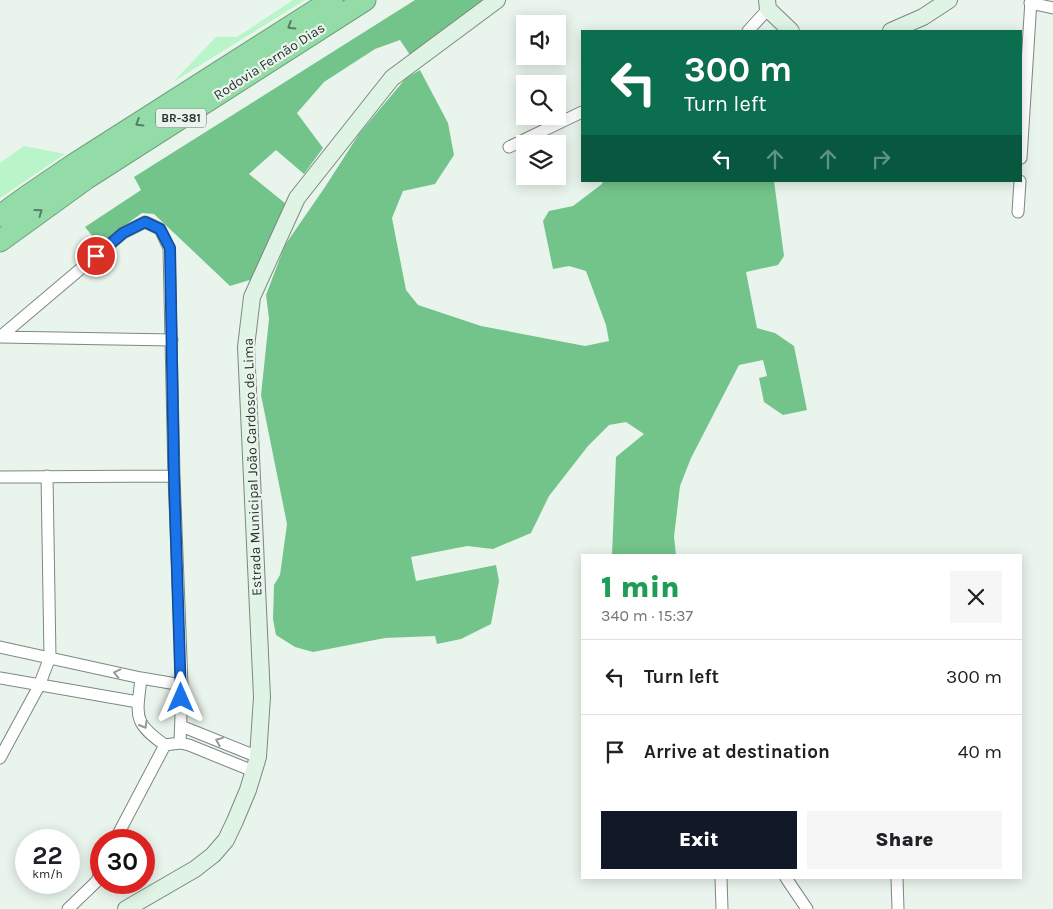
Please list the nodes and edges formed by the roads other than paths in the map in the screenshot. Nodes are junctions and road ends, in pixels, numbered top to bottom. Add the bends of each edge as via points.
1 (332, 0) edge
2 (365, 0) edge
3 (497, 0) edge
4 (948, 0) edge
5 (1030, 2) edge
6 (768, 5) edge
7 (1053, 8) edge
8 (749, 30) edge
9 (790, 30) edge
10 (893, 30) edge
11 (581, 112) edge
12 (1022, 141) edge
13 (509, 147) dead end
14 (1020, 182) edge
15 (1018, 212) dead end
16 (0, 216) edge
17 (0, 241) edge
18 (0, 337) edge
19 (172, 340) junction
20 (0, 476) edge
21 (47, 476) junction
22 (174, 476) junction
23 (0, 647) edge
24 (50, 657) junction
25 (0, 678) edge
26 (141, 678) junction
27 (182, 685) junction
28 (39, 686) junction
29 (138, 702) junction
30 (181, 726) junction
31 (180, 743) junction
32 (165, 745) junction
33 (0, 758) edge
34 (256, 764) junction
35 (121, 829) edge
36 (721, 879) edge
37 (787, 879) edge
38 (897, 879) edge
39 (90, 887) edge
40 (68, 909) edge
41 (126, 909) edge
42 (722, 909) edge
43 (807, 909) edge
44 (898, 909) edge

1 -> 16 highway, Rodovia Fernão Dias / BR-381 via 73,165
17 -> 2 highway, Rodovia Fernão Dias / BR-381 via 87,178
3 - 34 street, Estrada Municipal João Cardoso de Lima via 392,78 298,198 252,297 246,347 262,697
4 - 10 street via 923,17
5 - 7 street
5 - 12 street
6 - 8 street
6 - 9 street
11 - 13 street
14 - 15 street
18 - 19 street
18 - 19 street via 123,233 145,222 160,229 170,248
19 - 22 street
20 - 21 street
21 - 22 street
21 - 24 street
22 - 27 street
23 - 24 street
26 -> 24 street
24 - 28 street
25 - 28 street
26 - 27 street
26 - 29 street
27 - 30 street
28 - 29 street
28 - 33 street
29 -> 32 street via 137,712 147,732
30 - 31 street
34 -> 30 street
31 - 32 street
31 - 34 street
32 - 35 street
34 - 41 street, Estrada Municipal João Cardoso de Lima via 226,840 213,855
36 - 42 street
37 - 43 street
38 - 44 street
39 - 40 street

